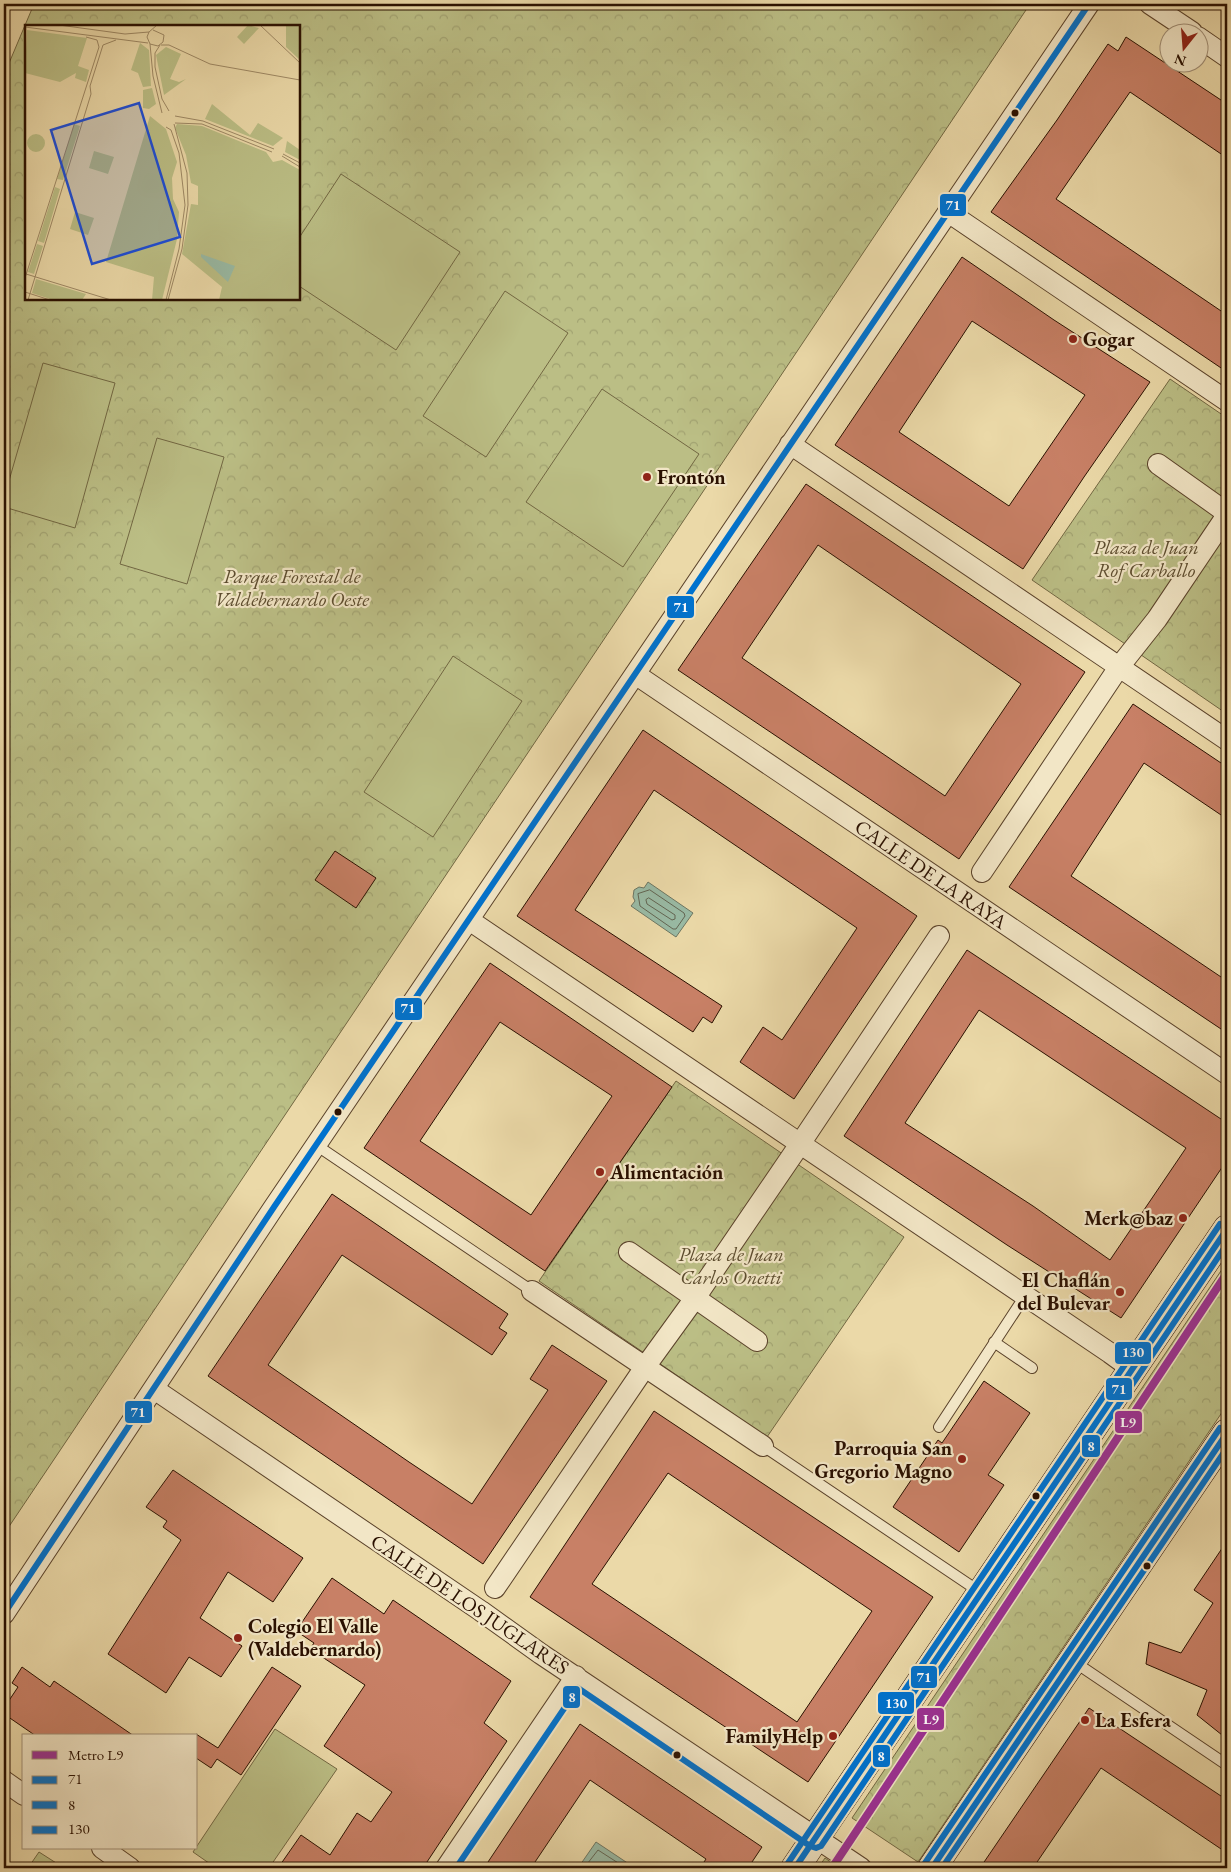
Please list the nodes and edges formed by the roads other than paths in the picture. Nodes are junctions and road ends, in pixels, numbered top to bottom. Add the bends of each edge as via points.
1 (1089, 4) edge
2 (1150, 4) edge
3 (1177, 22) edge
4 (1208, 44) edge
5 (1227, 56) edge
6 (948, 212) junction
7 (1227, 402) edge
8 (790, 444) junction
9 (1158, 464) dead end
10 (1227, 514) edge
11 (1119, 667) junction
12 (635, 674) junction
13 (1227, 740) edge
14 (982, 872) dead end
15 (469, 920) junction
16 (939, 936) dead end
17 (1227, 1074) edge
18 (800, 1144) junction
19 (316, 1145) junction
20 (1227, 1229) edge
21 (628, 1252) dead end
22 (532, 1291) joint
23 (1025, 1296) junction
24 (695, 1298) junction
25 (757, 1341) dead end
26 (994, 1342) junction
27 (645, 1367) junction
28 (1032, 1368) dead end
29 (1132, 1369) junction
30 (154, 1389) junction
31 (939, 1427) dead end
32 (1227, 1433) edge
33 (763, 1446) joint
34 (495, 1588) dead end
35 (981, 1593) junction
36 (4, 1614) edge
37 (1072, 1660) junction
38 (576, 1676) junction
39 (1227, 1765) edge
40 (4, 1781) edge
41 (22, 1794) edge
42 (815, 1839) junction
43 (105, 1850) edge
44 (130, 1868) edge
45 (446, 1868) edge
46 (795, 1868) edge
47 (861, 1868) edge
48 (932, 1868) edge

1 - 6 street
2 - 3 street
4 - 5 street
6 - 7 street
6 - 8 street
8 - 11 street
8 - 12 street
9 - 10 street
10 - 11 street via 1157,619
11 - 13 street
11 - 14 street
12 - 15 street
12 - 17 street, CALLE DE LA RAYA
15 - 18 street
15 - 19 street
16 - 18 street
18 - 23 street
18 - 24 street
19 - 22 lane
19 - 30 street
20 - 29 street
21 - 24 street
22 - 27 street
23 - 26 lane
23 - 29 street
24 - 25 street
24 - 27 street
26 - 28 lane
26 - 31 lane
27 - 33 street
27 - 34 street
29 - 35 street
30 - 36 street
30 - 38 street, CALLE DE LOS JUGLARES
32 - 37 street
33 - 35 lane
35 - 42 street
37 - 39 lane
37 - 48 street
38 - 42 street, CALLE DE LOS JUGLARES
38 - 45 street
40 - 41 street
42 - 46 street
42 - 47 street, CALLE DE LOS JUGLARES
43 - 44 street

